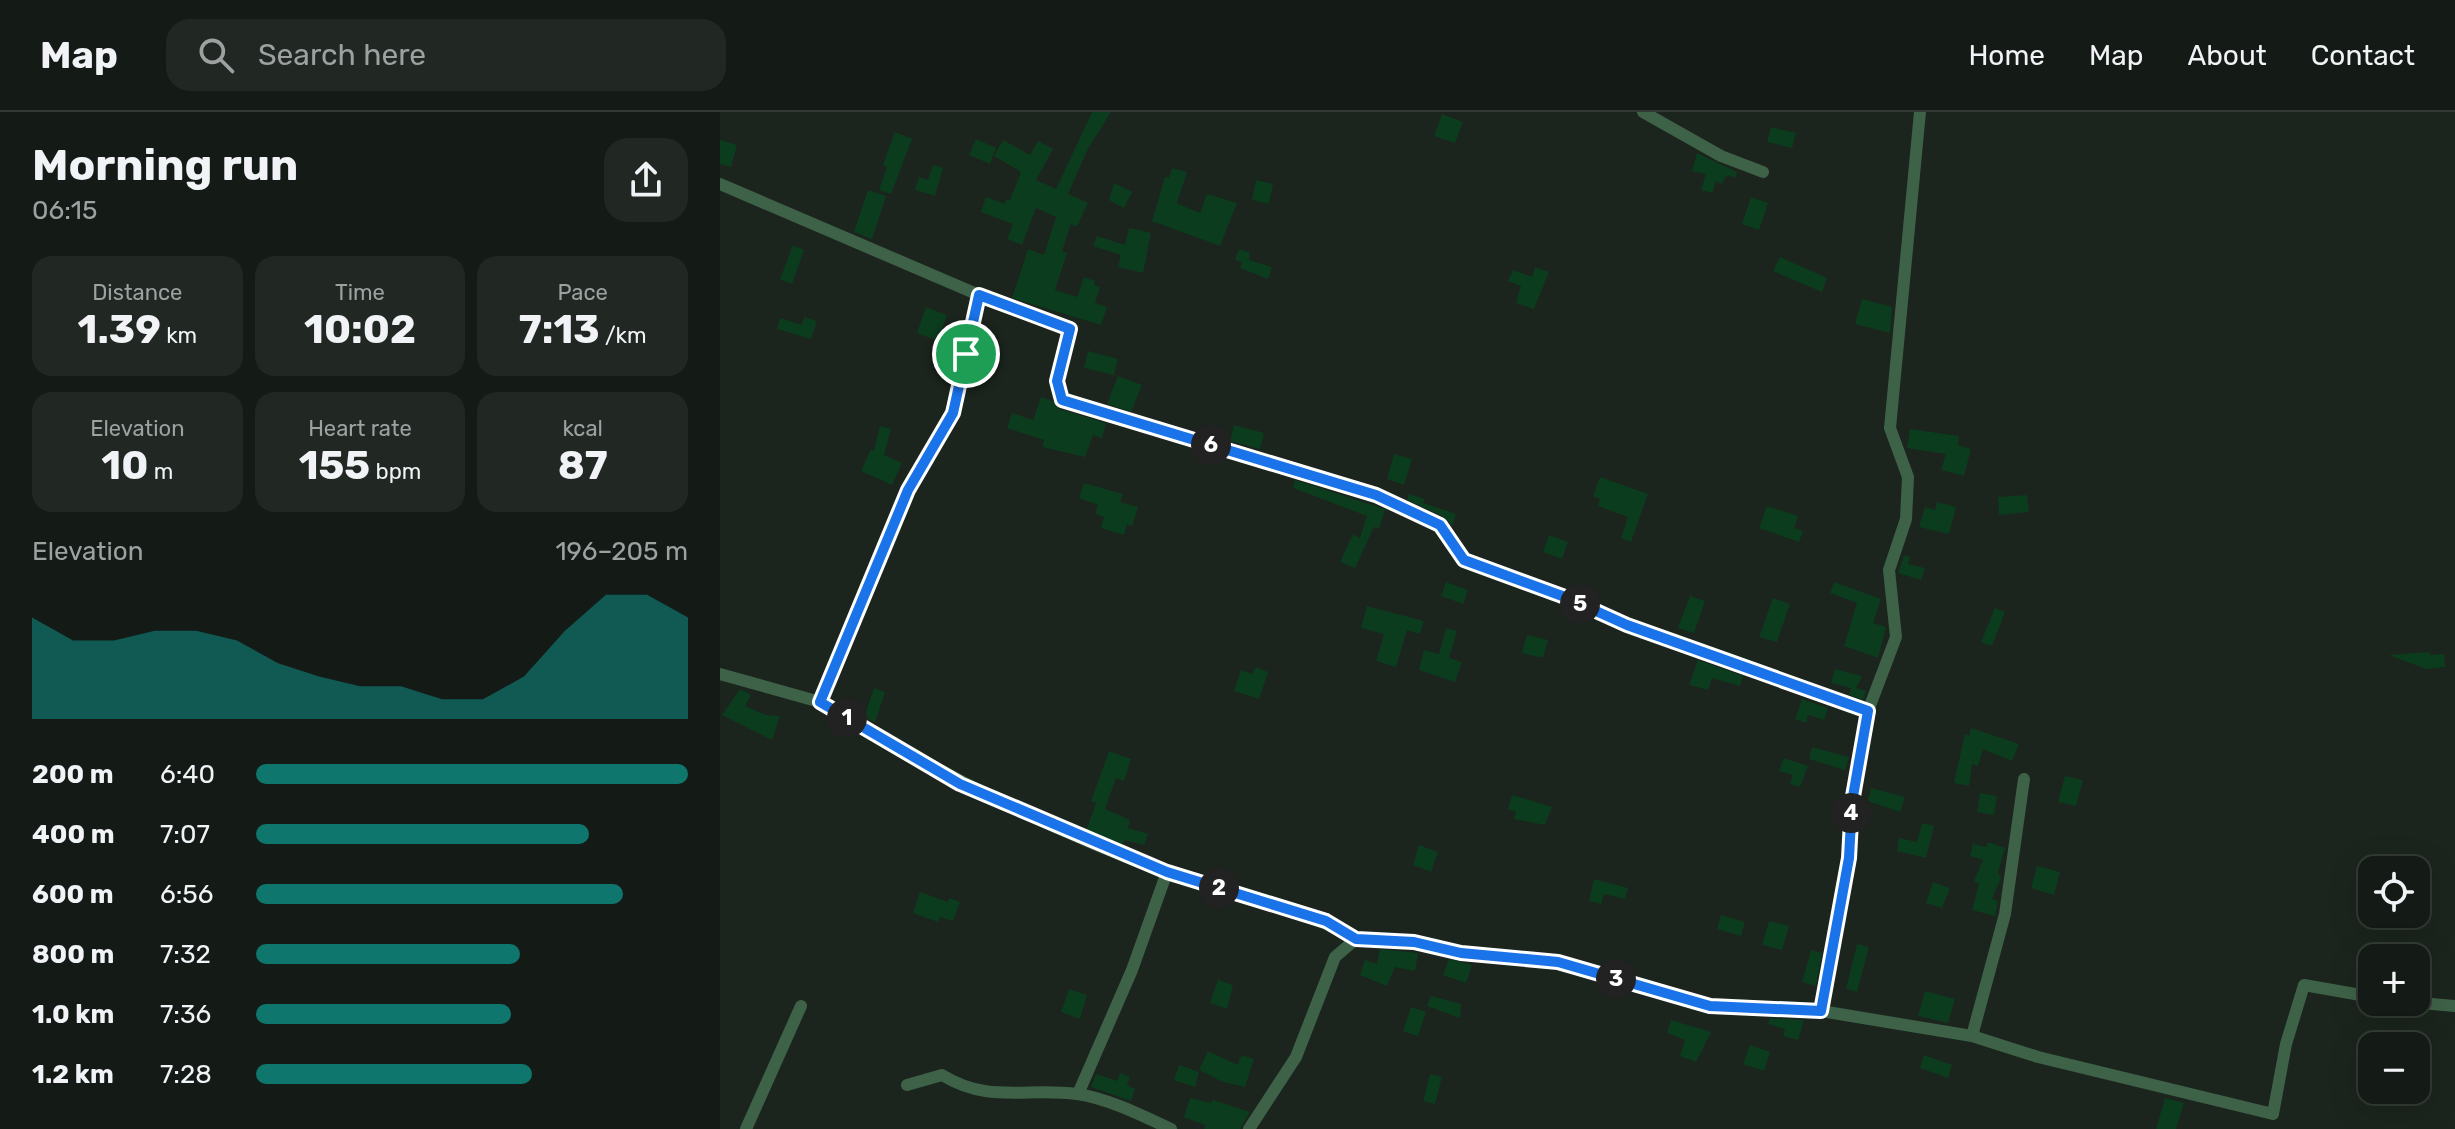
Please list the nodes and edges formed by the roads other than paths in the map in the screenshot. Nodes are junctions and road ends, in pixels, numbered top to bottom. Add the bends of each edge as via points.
1 (1643, 112) edge
2 (1920, 112) edge
3 (1763, 172) dead end
4 (720, 184) edge
5 (979, 295) junction
6 (720, 674) edge
7 (820, 702) junction
8 (1868, 711) junction
9 (2024, 779) dead end
10 (1167, 872) junction
11 (1356, 939) junction
12 (2358, 995) edge
13 (2430, 1004) edge
14 (801, 1006) dead end
15 (2455, 1006) edge
16 (1821, 1011) junction
17 (1972, 1036) junction
18 (907, 1085) dead end
19 (1078, 1094) junction
20 (746, 1129) edge
21 (1171, 1129) edge
22 (1249, 1129) edge

1 - 3 street via 1721,156
2 - 8 street via 1890,428 1908,477 1906,519 1889,570 1896,637
4 - 5 street
5 - 7 street via 953,413 908,490
5 - 8 street via 1070,329 1057,381 1062,400 1376,495 1440,525 1464,560
6 - 7 street
7 - 10 street via 960,784
8 - 16 street
9 - 17 street via 2005,914
10 - 11 street via 1326,921
10 - 19 street
11 - 16 street via 1558,962 1710,1006
11 - 22 street via 1335,957 1296,1057
12 - 17 street via 2304,985 2273,1114
13 - 15 street
14 - 20 street
16 - 17 street
18 - 19 street via 942,1075 964,1089 983,1092
19 - 21 street

